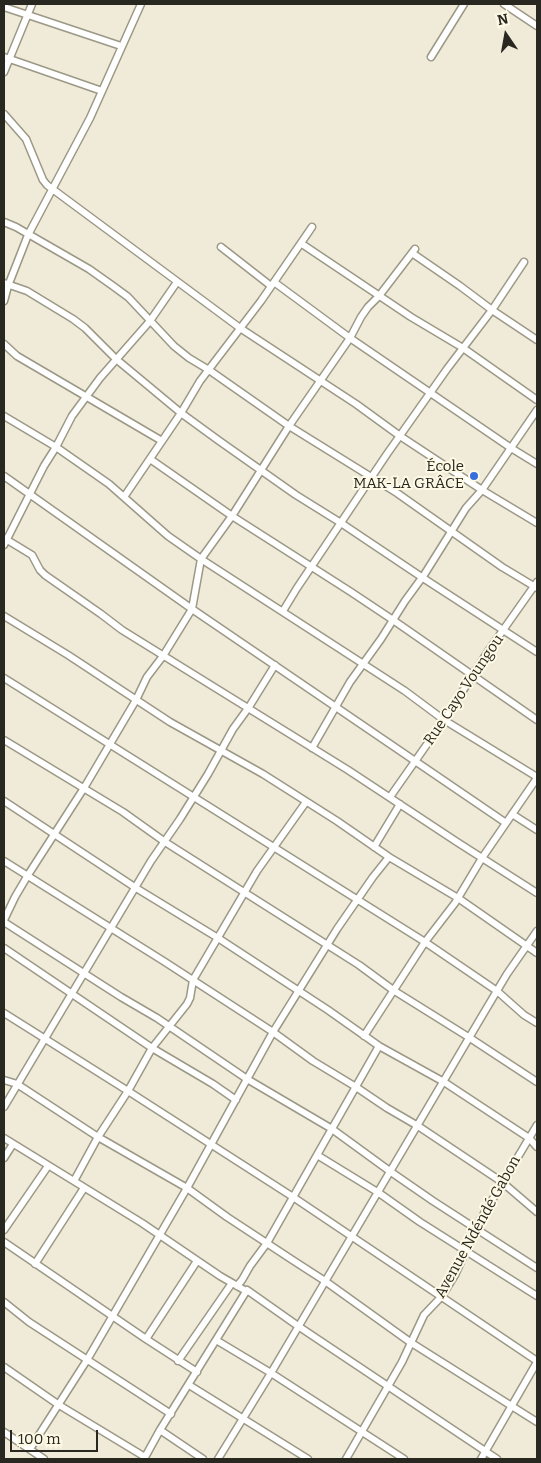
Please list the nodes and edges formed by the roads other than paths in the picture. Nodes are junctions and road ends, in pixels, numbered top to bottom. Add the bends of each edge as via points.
1 (32, 4) edge
2 (141, 4) edge
3 (464, 4) edge
4 (504, 4) edge
5 (4, 7) edge
6 (27, 15) junction
7 (537, 26) edge
8 (121, 46) junction
9 (431, 56) dead end
10 (6, 58) edge
11 (4, 72) edge
12 (102, 91) junction
13 (4, 114) edge
14 (52, 189) junction
15 (4, 222) edge
16 (312, 227) dead end
17 (28, 235) junction
18 (302, 244) junction
19 (221, 247) dead end
20 (524, 262) dead end
21 (177, 282) junction
22 (6, 284) edge
23 (272, 284) junction
24 (380, 296) junction
25 (4, 302) edge
26 (492, 310) junction
27 (150, 321) junction
28 (240, 328) junction
29 (350, 338) junction
30 (537, 340) edge
31 (4, 344) edge
32 (463, 348) junction
33 (116, 358) junction
34 (209, 370) junction
35 (321, 382) junction
36 (431, 393) junction
37 (86, 396) junction
38 (537, 400) edge
39 (537, 410) edge
40 (181, 413) junction
41 (4, 416) edge
42 (289, 426) junction
43 (400, 436) junction
44 (162, 441) junction
45 (56, 446) junction
46 (511, 448) junction
47 (150, 458) junction
48 (537, 464) edge
49 (261, 470) junction
50 (4, 476) edge
51 (372, 478) junction
52 (482, 490) junction
53 (30, 493) junction
54 (124, 497) junction
55 (232, 516) junction
56 (341, 523) junction
57 (537, 523) edge
58 (452, 532) junction
59 (5, 541) edge
60 (201, 559) junction
61 (312, 567) junction
62 (423, 578) junction
63 (536, 586) edge
64 (192, 609) junction
65 (283, 611) junction
66 (4, 616) edge
67 (393, 620) junction
68 (503, 630) junction
69 (537, 652) edge
70 (163, 656) junction
71 (363, 664) junction
72 (275, 665) junction
73 (473, 674) junction
74 (4, 678) edge
75 (136, 700) junction
76 (249, 707) junction
77 (336, 707) junction
78 (444, 720) junction
79 (537, 720) edge
80 (4, 740) edge
81 (110, 744) junction
82 (312, 748) junction
83 (221, 752) junction
84 (416, 761) junction
85 (537, 777) edge
86 (84, 788) junction
87 (193, 797) junction
88 (390, 797) junction
89 (4, 801) edge
90 (306, 802) junction
91 (400, 804) junction
92 (512, 814) junction
93 (506, 823) junction
94 (537, 830) edge
95 (54, 835) junction
96 (165, 842) junction
97 (274, 847) junction
98 (374, 847) junction
99 (389, 857) junction
100 (482, 858) junction
101 (4, 861) edge
102 (28, 875) junction
103 (136, 888) junction
104 (245, 892) junction
105 (537, 893) edge
106 (458, 898) junction
107 (357, 900) junction
108 (4, 921) edge
109 (112, 928) junction
110 (537, 931) edge
111 (218, 938) junction
112 (425, 942) junction
113 (328, 945) junction
114 (526, 946) junction
115 (4, 948) edge
116 (537, 953) edge
117 (84, 973) junction
118 (192, 980) junction
119 (393, 990) junction
120 (497, 991) junction
121 (298, 992) junction
122 (71, 994) junction
123 (4, 1013) edge
124 (537, 1023) edge
125 (168, 1026) junction
126 (273, 1032) junction
127 (364, 1036) junction
128 (44, 1038) junction
129 (470, 1038) junction
130 (379, 1046) junction
131 (152, 1048) junction
132 (247, 1079) junction
133 (4, 1080) edge
134 (444, 1082) junction
135 (537, 1082) edge
136 (17, 1084) junction
137 (356, 1087) junction
138 (128, 1091) junction
139 (236, 1100) junction
140 (4, 1107) edge
141 (537, 1125) edge
142 (418, 1126) junction
143 (332, 1129) junction
144 (98, 1137) junction
145 (4, 1138) edge
146 (530, 1138) junction
147 (13, 1144) junction
148 (211, 1144) junction
149 (537, 1147) edge
150 (317, 1155) junction
151 (4, 1158) edge
152 (48, 1166) junction
153 (391, 1172) junction
154 (74, 1181) junction
155 (502, 1182) junction
156 (84, 1188) junction
157 (187, 1188) junction
158 (378, 1193) junction
159 (293, 1197) junction
160 (537, 1212) edge
161 (476, 1228) junction
162 (4, 1230) edge
163 (160, 1234) junction
164 (352, 1236) junction
165 (4, 1242) edge
166 (267, 1243) junction
167 (466, 1249) junction
168 (197, 1261) junction
169 (36, 1264) junction
170 (537, 1268) edge
171 (326, 1281) junction
172 (234, 1284) junction
173 (247, 1290) junction
174 (442, 1296) junction
175 (537, 1296) edge
176 (4, 1302) edge
177 (112, 1316) junction
178 (298, 1326) junction
179 (146, 1340) junction
180 (216, 1340) junction
181 (410, 1342) junction
182 (87, 1360) junction
183 (178, 1361) junction
184 (537, 1362) edge
185 (4, 1367) edge
186 (197, 1372) junction
187 (272, 1373) junction
188 (189, 1385) junction
189 (388, 1387) junction
190 (59, 1405) junction
191 (513, 1406) junction
192 (171, 1414) junction
193 (244, 1419) junction
194 (537, 1422) edge
195 (160, 1430) junction
196 (4, 1432) edge
197 (362, 1432) junction
198 (30, 1450) junction
199 (485, 1451) junction
200 (145, 1458) edge
201 (44, 1459) edge
202 (203, 1459) edge
203 (218, 1459) edge
204 (308, 1459) edge
205 (346, 1459) edge
206 (404, 1459) edge
207 (480, 1459) edge
208 (497, 1459) edge

1 - 6 street
2 - 8 street
3 - 9 street
4 - 7 street
5 - 6 street
6 - 8 street
6 - 10 street
8 - 12 street
10 - 11 street
10 - 12 street
12 - 14 street
13 - 14 street via 26,139 43,180
14 - 17 street
14 - 21 street
15 - 17 street
16 - 18 street
17 - 22 street
17 - 27 street via 89,269 128,298
18 - 23 street
18 - 24 street
19 - 23 street
20 - 26 street
21 - 27 street
21 - 28 street
22 - 25 street
22 - 33 street via 27,291 73,319
23 - 28 street
23 - 29 street
24 - 26 street via 413,251
24 - 29 street via 361,317
24 - 32 street
26 - 30 street
26 - 32 street
27 - 33 street
27 - 34 street via 179,351
28 - 34 street
28 - 35 street
29 - 35 street
29 - 36 street
31 - 37 street via 17,356
32 - 36 street
32 - 38 street
33 - 37 street
33 - 40 street
34 - 40 street
34 - 42 street
35 - 42 street
35 - 43 street
36 - 43 street
36 - 46 street
37 - 44 street
37 - 45 street
39 - 46 street
40 - 44 street
40 - 49 street
41 - 45 street
42 - 49 street
42 - 51 street
43 - 51 street
43 - 52 street
44 - 47 street
45 - 53 street
45 - 54 street
46 - 48 street
46 - 52 street
47 - 54 street
47 - 55 street
49 - 55 street
49 - 56 street
50 - 53 street
51 - 56 street
51 - 58 street
52 - 57 street
52 - 58 street via 466,508
53 - 59 street
53 - 64 street
54 - 60 street via 168,536
55 - 60 street
55 - 61 street
56 - 61 street
56 - 62 street
58 - 62 street
58 - 63 street
59 - 70 street via 32,555 45,575
60 - 64 street
60 - 65 street
61 - 65 street
61 - 67 street
62 - 67 street
62 - 68 street
63 - 68 street, Rue Cayo Voungou
64 - 70 street
64 - 72 street
65 - 71 street
66 - 75 street
67 - 71 street
67 - 73 street
68 - 69 street
68 - 73 street, Rue Cayo Voungou
70 - 75 street via 147,677
70 - 76 street
71 - 77 street
71 - 78 street
72 - 76 street
72 - 77 street
73 - 78 street, Rue Cayo Voungou
73 - 79 street
74 - 81 street
75 - 81 street
75 - 83 street
76 - 82 street
76 - 83 street
77 - 82 street
77 - 84 street
78 - 84 street, Rue Cayo Voungou
78 - 85 street
80 - 86 street
81 - 86 street
81 - 87 street
82 - 88 street
83 - 87 street
83 - 90 street
84 - 88 street, Rue Cayo Voungou
84 - 93 street
85 - 92 street
86 - 95 street
86 - 96 street
87 - 96 street
87 - 97 street
88 - 91 street
89 - 95 street
90 - 97 street
90 - 98 street
91 - 98 street
91 - 100 street
92 - 93 street
92 - 94 street
93 - 100 street
95 - 102 street
95 - 103 street
96 - 103 street
96 - 104 street
97 - 104 street
97 - 107 street
98 - 99 street
99 - 106 street
99 - 107 street
100 - 105 street
100 - 106 street
101 - 102 street
102 - 108 street
102 - 109 street
103 - 109 street
103 - 111 street
104 - 111 street
104 - 113 street
106 - 112 street
106 - 114 street
107 - 112 street
107 - 113 street
108 - 117 street
109 - 117 street
109 - 118 street
110 - 114 street
111 - 118 street
111 - 121 street
112 - 119 street
112 - 120 street
113 - 119 street
113 - 121 street
114 - 116 street
114 - 120 street
115 - 122 street
117 - 122 street
117 - 125 street
118 - 125 street via 187,1004
118 - 126 street
119 - 127 street
119 - 129 street
120 - 124 street
120 - 129 street
121 - 126 street
121 - 127 street
122 - 128 street
122 - 131 street
123 - 128 street
125 - 131 street
125 - 132 street
126 - 132 street
126 - 137 street
127 - 130 street
128 - 136 street
128 - 138 street
129 - 134 street
129 - 135 street
130 - 134 street
130 - 137 street
131 - 138 street
131 - 139 street
132 - 139 street
132 - 143 street
133 - 136 street
134 - 142 street
134 - 146 street
136 - 140 street
136 - 144 street
137 - 142 street
137 - 143 street
138 - 144 street
138 - 148 street
139 - 148 street
141 - 146 street, Avenue Ndéndé Gabon
142 - 153 street
142 - 155 street
143 - 150 street
143 - 153 street
144 - 154 street
144 - 157 street
145 - 147 street
146 - 149 street
146 - 155 street, Avenue Ndéndé Gabon
147 - 151 street
147 - 152 street
148 - 157 street
148 - 159 street
150 - 158 street
150 - 159 street
152 - 154 street
152 - 162 street
153 - 158 street
153 - 161 street
154 - 156 street
155 - 160 street
155 - 161 street, Avenue Ndéndé Gabon
156 - 163 street
156 - 169 street
157 - 163 street
157 - 166 street
158 - 164 street
158 - 167 street
159 - 164 street
159 - 166 street
161 - 167 street, Avenue Ndéndé Gabon
161 - 170 street
163 - 168 street
163 - 177 street
164 - 171 street
164 - 174 street
165 - 169 street
166 - 171 street
166 - 172 street via 242,1280
167 - 174 street, Avenue Ndéndé Gabon
167 - 175 street
168 - 172 street
168 - 179 street
169 - 177 street
171 - 178 street
171 - 181 street
172 - 173 street
172 - 183 street
173 - 178 street
173 - 180 street
174 - 181 street, Avenue Ndéndé Gabon via 424,1315
174 - 184 street
176 - 182 street
177 - 179 street
177 - 182 street
178 - 187 street
178 - 189 street
179 - 183 street
180 - 186 street
180 - 187 street
181 - 189 street, Avenue Ndéndé Gabon
181 - 191 street
182 - 190 street
182 - 192 street
183 - 186 street
184 - 191 street
185 - 190 street
186 - 188 street
187 - 193 street
187 - 197 street
188 - 192 street
188 - 193 street
189 - 197 street, Avenue Ndéndé Gabon
189 - 199 street
190 - 198 street
190 - 200 street
191 - 194 street
191 - 199 street
192 - 195 street
193 - 203 street
193 - 204 street
195 - 200 street
195 - 202 street
196 - 198 street
197 - 205 street, Avenue Ndéndé Gabon
197 - 206 street
198 - 201 street
199 - 207 street
199 - 208 street

